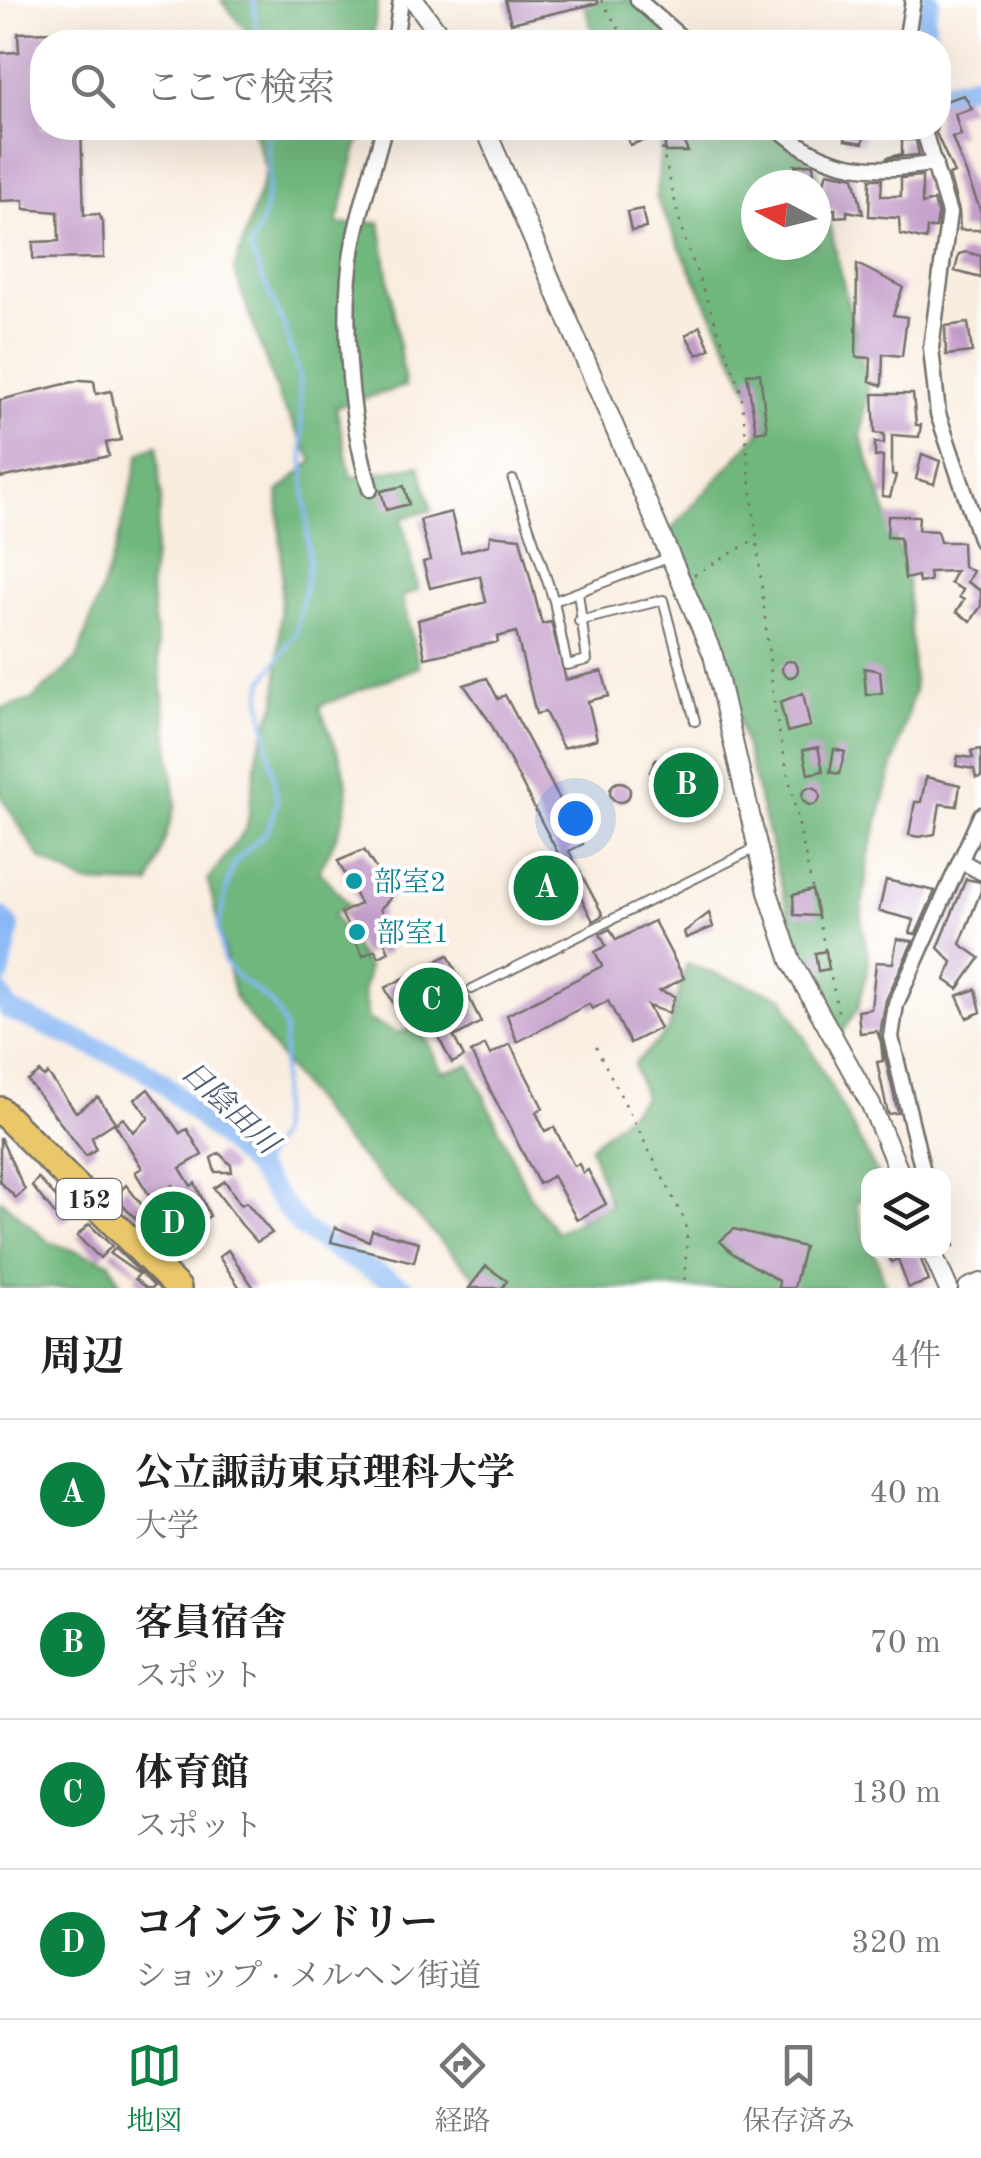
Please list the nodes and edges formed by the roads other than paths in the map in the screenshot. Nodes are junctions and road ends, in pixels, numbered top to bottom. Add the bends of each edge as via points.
1 (401, 0) edge
2 (414, 0) edge
3 (638, 0) edge
4 (913, 0) edge
5 (397, 30) edge
6 (436, 30) edge
7 (672, 30) edge
8 (908, 30) edge
9 (381, 140) edge
10 (491, 140) edge
11 (797, 140) edge
12 (927, 140) edge
13 (935, 163) junction
14 (513, 480) dead end
15 (370, 489) dead end
16 (981, 541) edge
17 (668, 558) junction
18 (578, 592) junction
19 (554, 602) junction
20 (579, 620) junction
21 (695, 721) dead end
22 (981, 814) edge
23 (758, 847) junction
24 (962, 860) junction
25 (981, 872) edge
26 (472, 989) dead end
27 (0, 1110) edge
28 (898, 1168) edge
29 (922, 1168) edge
30 (935, 1258) edge
31 (981, 1283) edge
32 (178, 1288) edge
33 (948, 1288) edge
34 (968, 1288) edge

1 - 5 street
2 - 6 street
3 - 7 street
4 - 8 street
9 - 15 street via 355,234 346,312
10 - 17 street
11 - 13 street via 852,169 888,172
12 - 13 street
13 - 16 street via 949,213 931,348 938,414
14 - 19 lane
17 - 18 lane
17 - 23 street via 713,655
18 - 19 lane
18 - 20 lane
19 - 20 lane via 567,665 587,660
20 - 21 lane via 663,600
22 - 24 street
23 - 26 lane
23 - 28 street via 791,960 871,1105
24 - 25 street
24 - 29 street via 908,972 891,1036
27 - 32 highway, 152
30 - 33 street
31 - 34 street

